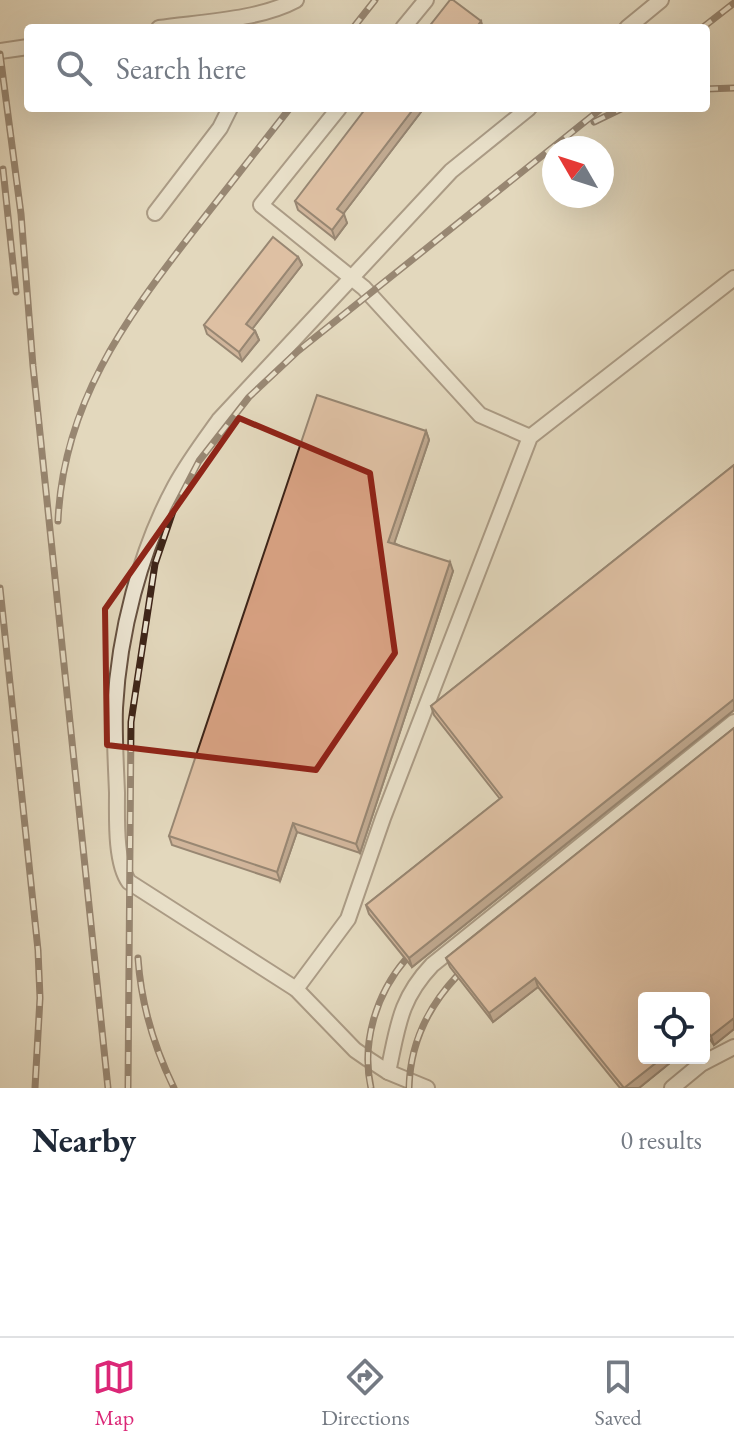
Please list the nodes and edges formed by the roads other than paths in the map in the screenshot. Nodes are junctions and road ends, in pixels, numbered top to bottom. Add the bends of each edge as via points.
1 (296, 0) edge
2 (426, 0) edge
3 (661, 0) edge
4 (226, 23) edge
5 (406, 24) edge
6 (632, 24) edge
7 (24, 48) edge
8 (0, 51) edge
9 (228, 112) edge
10 (336, 112) edge
11 (524, 112) edge
12 (155, 213) dead end
13 (353, 278) junction
14 (734, 278) edge
15 (530, 437) junction
16 (734, 722) edge
17 (296, 989) junction
18 (734, 1047) edge
19 (388, 1072) junction
20 (427, 1088) edge
21 (672, 1088) edge

1 - 4 street
2 - 5 street
3 - 6 street
7 - 8 street
9 - 12 street
10 - 13 street via 261,205
11 - 13 street via 451,171
13 - 15 street via 480,415
13 - 17 street via 219,420 175,486 142,567 123,641 115,707 125,876 138,890
14 - 15 street
15 - 17 street via 348,919
16 - 19 street via 432,965 401,1009
17 - 19 street via 355,1050
18 - 21 street via 701,1064
19 - 20 street

